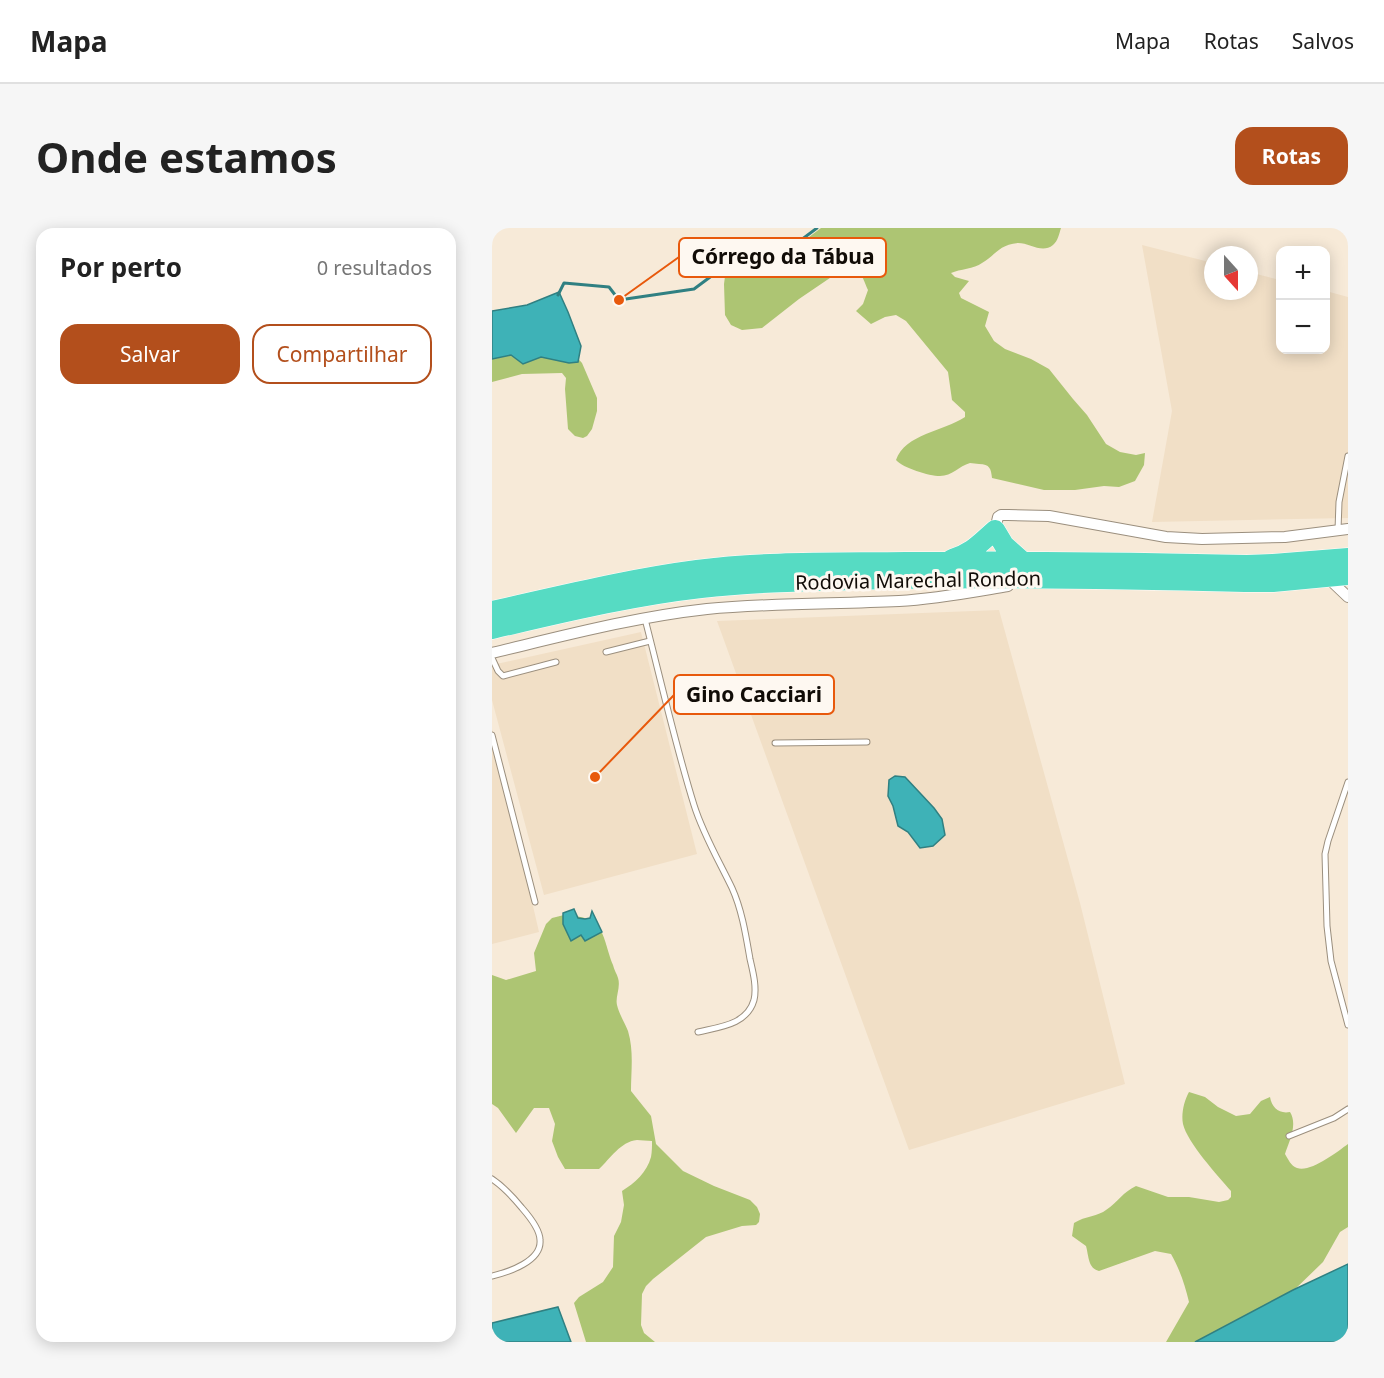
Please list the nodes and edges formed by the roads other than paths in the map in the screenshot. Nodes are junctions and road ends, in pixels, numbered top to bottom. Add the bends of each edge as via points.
1 (1348, 456) edge
2 (1343, 529) edge
3 (995, 530) junction
4 (1348, 558) edge
5 (1022, 561) junction
6 (940, 562) junction
7 (1348, 575) edge
8 (1056, 578) junction
9 (1328, 578) junction
10 (1348, 597) edge
11 (492, 611) edge
12 (645, 619) junction
13 (492, 629) edge
14 (650, 641) junction
15 (606, 652) dead end
16 (492, 653) edge
17 (492, 658) edge
18 (556, 662) dead end
19 (492, 735) edge
20 (867, 742) dead end
21 (775, 743) dead end
22 (1348, 782) edge
23 (534, 902) dead end
24 (1348, 1025) edge
25 (698, 1032) dead end
26 (1348, 1109) edge
27 (1289, 1136) dead end
28 (492, 1179) edge
29 (492, 1276) edge

1 - 2 lane via 1339,502
2 - 3 street via 1285,537 1202,539 1166,537 1049,516 1001,515
3 - 5 highway via 1004,545
3 - 6 highway via 969,553
4 - 5 highway, Rodovia Marechal Rondon via 1247,565
5 - 6 highway, Rodovia Marechal Rondon
6 - 11 highway, Rodovia Marechal Rondon via 698,570
7 - 9 highway, Rodovia Marechal Rondon
8 - 9 highway, Rodovia Marechal Rondon via 1245,582
8 - 12 street via 900,601 707,609
8 - 13 highway, Rodovia Marechal Rondon via 741,584 645,596
9 - 10 street
12 - 14 lane
12 - 16 street
14 - 15 lane
14 - 25 lane via 695,807 741,916 755,989 747,1014 737,1022
17 - 18 lane via 503,676
19 - 23 lane
20 - 21 lane
22 - 24 lane via 1325,854 1326,926
26 - 27 lane
28 - 29 lane via 525,1211 540,1237 538,1250 527,1263

